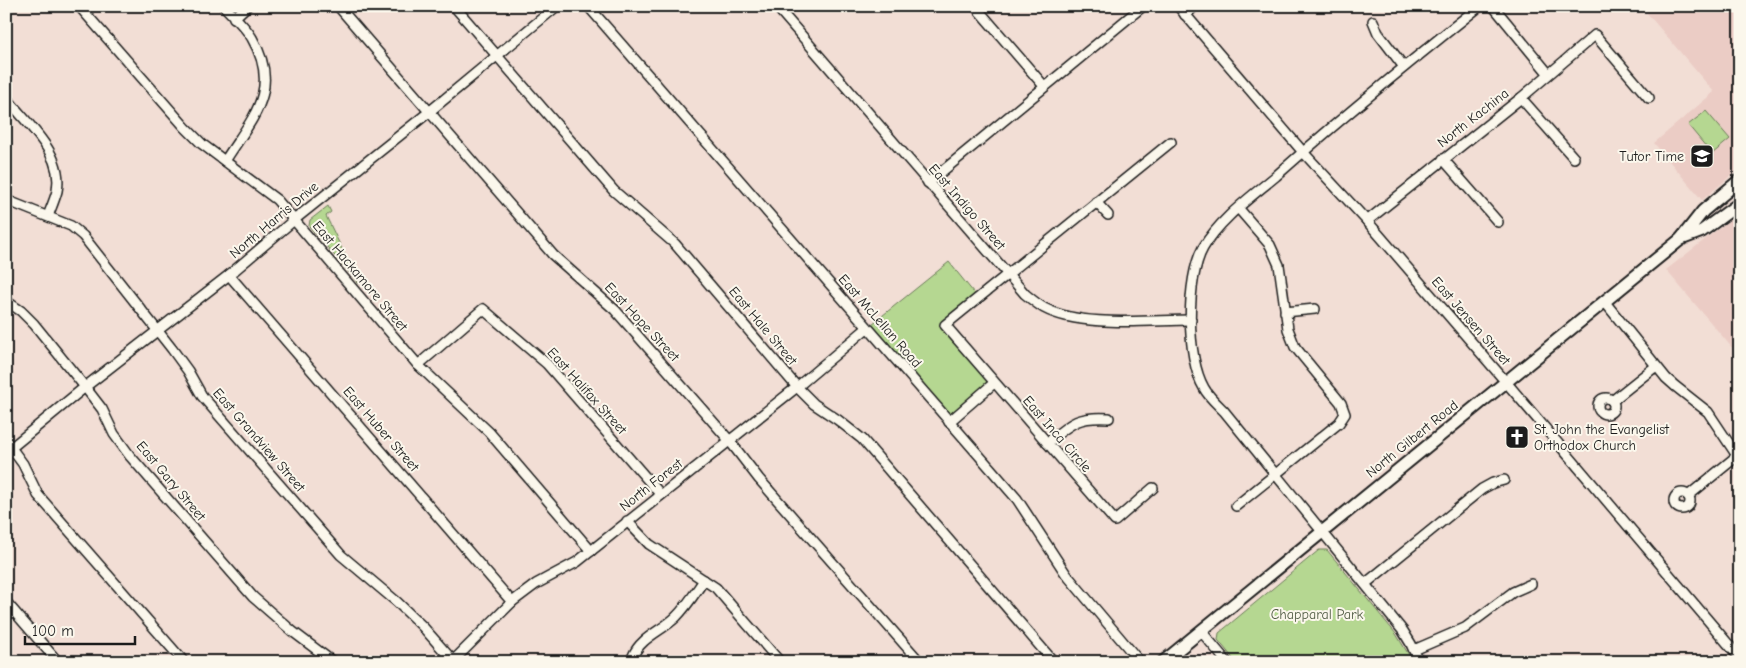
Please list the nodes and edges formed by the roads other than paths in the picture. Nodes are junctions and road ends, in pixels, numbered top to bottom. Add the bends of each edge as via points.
1 (79, 6) edge
2 (224, 6) edge
3 (247, 6) edge
4 (338, 6) edge
5 (454, 6) edge
6 (557, 6) edge
7 (588, 6) edge
8 (776, 6) edge
9 (975, 6) edge
10 (1143, 6) edge
11 (1178, 6) edge
12 (1195, 6) edge
13 (1480, 6) edge
14 (1493, 6) edge
15 (1185, 15) junction
16 (234, 18) junction
17 (1374, 21) dead end
18 (496, 55) junction
19 (1404, 67) junction
20 (1548, 73) junction
21 (1044, 86) junction
22 (1521, 98) junction
23 (1649, 98) dead end
24 (10, 102) dead end
25 (429, 112) junction
26 (1171, 142) dead end
27 (1303, 152) junction
28 (1444, 158) junction
29 (1574, 158) dead end
30 (225, 161) junction
31 (1740, 180) edge
32 (928, 183) junction
33 (6, 200) edge
34 (1096, 202) junction
35 (1740, 203) edge
36 (1239, 208) junction
37 (48, 216) junction
38 (1108, 216) dead end
39 (294, 220) junction
40 (1367, 221) junction
41 (1498, 222) dead end
42 (1681, 239) junction
43 (1006, 274) junction
44 (229, 275) junction
45 (6, 301) edge
46 (1604, 301) junction
47 (1314, 309) dead end
48 (1285, 312) junction
49 (1192, 320) junction
50 (868, 328) junction
51 (157, 330) junction
52 (418, 365) junction
53 (1656, 366) junction
54 (1506, 382) junction
55 (994, 383) junction
56 (85, 387) junction
57 (797, 387) junction
58 (1612, 401) dead end
59 (1109, 418) dead end
60 (949, 422) junction
61 (729, 440) junction
62 (1047, 443) junction
63 (8, 447) edge
64 (1738, 458) edge
65 (1275, 474) junction
66 (1504, 480) dead end
67 (1153, 488) dead end
68 (661, 495) junction
69 (1688, 496) dead end
70 (1236, 506) dead end
71 (627, 521) junction
72 (1322, 532) junction
73 (591, 551) junction
74 (704, 580) junction
75 (1365, 584) junction
76 (1532, 584) dead end
77 (6, 602) edge
78 (512, 602) junction
79 (1201, 631) junction
80 (1414, 650) junction
81 (1740, 658) edge
82 (1051, 661) edge
83 (58, 662) edge
84 (184, 662) edge
85 (334, 662) edge
86 (453, 662) edge
87 (637, 662) edge
88 (780, 662) edge
89 (920, 662) edge
90 (1140, 662) edge
91 (1163, 662) edge
92 (1227, 662) edge
93 (1418, 662) edge

1 - 30 street, East Hackamore Street via 185,127
2 - 16 street
3 - 16 street
4 - 25 street, East Hope Street
5 - 18 street, East Hale Street
6 - 18 street, North Harris Drive
7 - 50 street, East McLellan Road
8 - 32 street, East Indigo Street
9 - 21 street
10 - 21 street
11 - 15 street, East Jensen Street
12 - 15 street
13 - 19 street
14 - 20 street
15 - 27 street, East Jensen Street
16 - 30 street via 252,37 266,80 263,97 253,118
17 - 19 street via 1378,33
18 - 25 street, North Harris Drive
18 - 57 street, East Hale Street via 614,191 675,244
19 - 27 street
20 - 22 street, North Kachina
20 - 23 street, North Kachina via 1595,36
21 - 32 street
22 - 28 street, North Kachina
22 - 29 street
24 - 37 street via 52,154 57,190
25 - 39 street, North Harris Drive
25 - 61 street, East Hope Street via 553,255 615,310
26 - 34 street
27 - 36 street
27 - 40 street, East Jensen Street
28 - 40 street, North Kachina
28 - 41 street
30 - 39 street, East Hackamore Street via 276,200
31 - 42 main road, North Gilbert Road via 1703,211
32 - 43 street, East Indigo Street
33 - 37 street, East Grandview Street
34 - 38 street
34 - 43 street
35 - 42 main road, North Gilbert Road via 1702,231
36 - 48 street via 1270,245 1279,264
36 - 49 street via 1204,247 1196,264 1192,284
37 - 51 street, East Grandview Street via 71,226 83,236
39 - 44 street, North Harris Drive
39 - 52 street, East Hackamore Street
40 - 54 street, East Jensen Street
42 - 46 main road, North Gilbert Road
43 - 49 street, East Indigo Street via 1043,308 1068,317
43 - 55 street, East Inca Circle via 945,326
44 - 51 street, North Harris Drive
44 - 78 street, East Huber Street
45 - 56 street, East Gary Street via 34,324
46 - 53 street
46 - 54 main road, North Gilbert Road
47 - 48 street
48 - 65 street via 1295,347 1341,403 1345,414
49 - 65 street via 1193,356 1204,389
50 - 57 street, North Forest
50 - 60 street, East McLellan Road
51 - 56 street, North Harris Drive
51 - 86 street, East Grandview Street via 188,371 202,396 341,556 397,602
52 - 68 street, East Halifax Street via 483,309 547,364
52 - 73 street, East Hackamore Street via 489,432
53 - 58 street
53 - 64 street via 1708,412
54 - 72 main road, North Gilbert Road
54 - 81 street, East Jensen Street
55 - 60 street
55 - 62 street, East Inca Circle
56 - 63 street, North Harris Drive
56 - 85 street, East Gary Street via 130,456 252,598
57 - 61 street, North Forest
57 - 82 street, East Hale Street via 814,404 862,439
59 - 62 street via 1078,420
60 - 90 street, East McLellan Road via 1017,499 1066,574
61 - 68 street, North Forest
61 - 89 street, East Hope Street
62 - 67 street, East Inca Circle via 1115,521
63 - 84 street via 23,464 38,494
64 - 69 street
65 - 70 street
65 - 72 street
66 - 75 street via 1482,489
68 - 71 street, North Forest
71 - 73 street, North Forest
71 - 74 street via 649,544
72 - 75 street
72 - 79 main road, North Gilbert Road
73 - 78 street, North Forest
74 - 87 street via 674,619 642,642 633,656
74 - 88 street via 716,588
75 - 80 street via 1403,630
76 - 80 street via 1512,592 1465,628
77 - 83 street
78 - 86 street, North Forest
79 - 91 main road, North Gilbert Road
79 - 92 street
80 - 93 street

